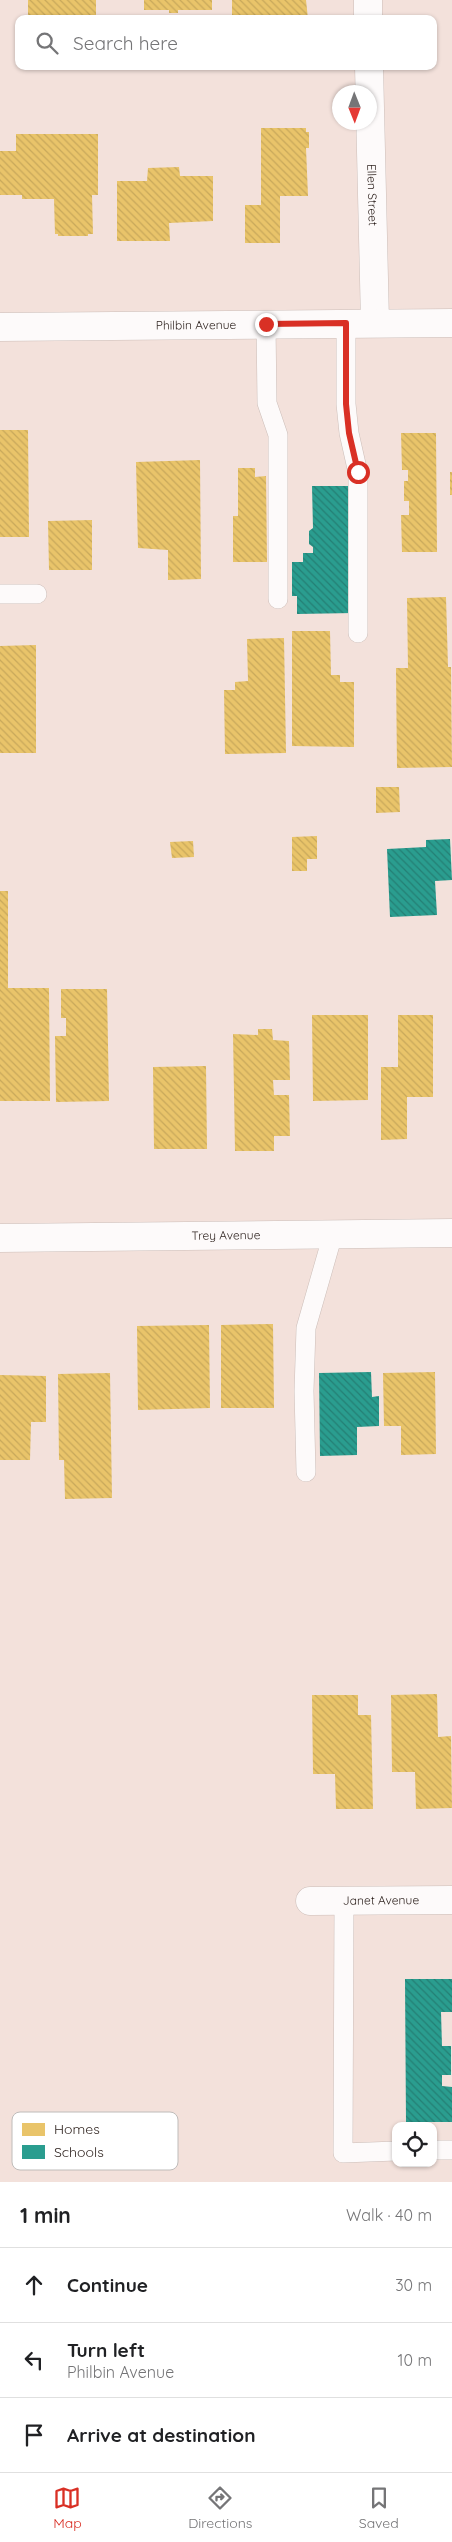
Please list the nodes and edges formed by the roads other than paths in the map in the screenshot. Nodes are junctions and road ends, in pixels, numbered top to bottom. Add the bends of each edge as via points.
1 (368, 0) edge
2 (368, 15) edge
3 (369, 70) edge
4 (375, 322) junction
5 (346, 323) junction
6 (452, 323) edge
7 (266, 324) junction
8 (0, 327) edge
9 (0, 594) edge
10 (37, 594) dead end
11 (278, 599) dead end
12 (358, 633) dead end
13 (452, 1233) edge
14 (333, 1234) junction
15 (0, 1238) edge
16 (306, 1472) dead end
17 (452, 1900) edge
18 (310, 1901) dead end
19 (344, 1901) junction
20 (437, 2150) edge
21 (452, 2150) edge
22 (392, 2151) edge

1 - 2 street
3 - 4 street, Ellen Street
4 - 5 street, Philbin Avenue
4 - 6 street, Philbin Avenue
5 - 7 street, Philbin Avenue
5 - 12 lane via 347,414 358,472
7 - 8 street, Philbin Avenue
7 - 11 lane via 266,403 278,435
9 - 10 lane
13 - 14 street, Trey Avenue
14 - 15 street, Trey Avenue
14 - 16 lane via 306,1328
17 - 19 street, Janet Avenue
18 - 19 street, Janet Avenue
19 - 22 lane via 343,2153
20 - 21 lane

